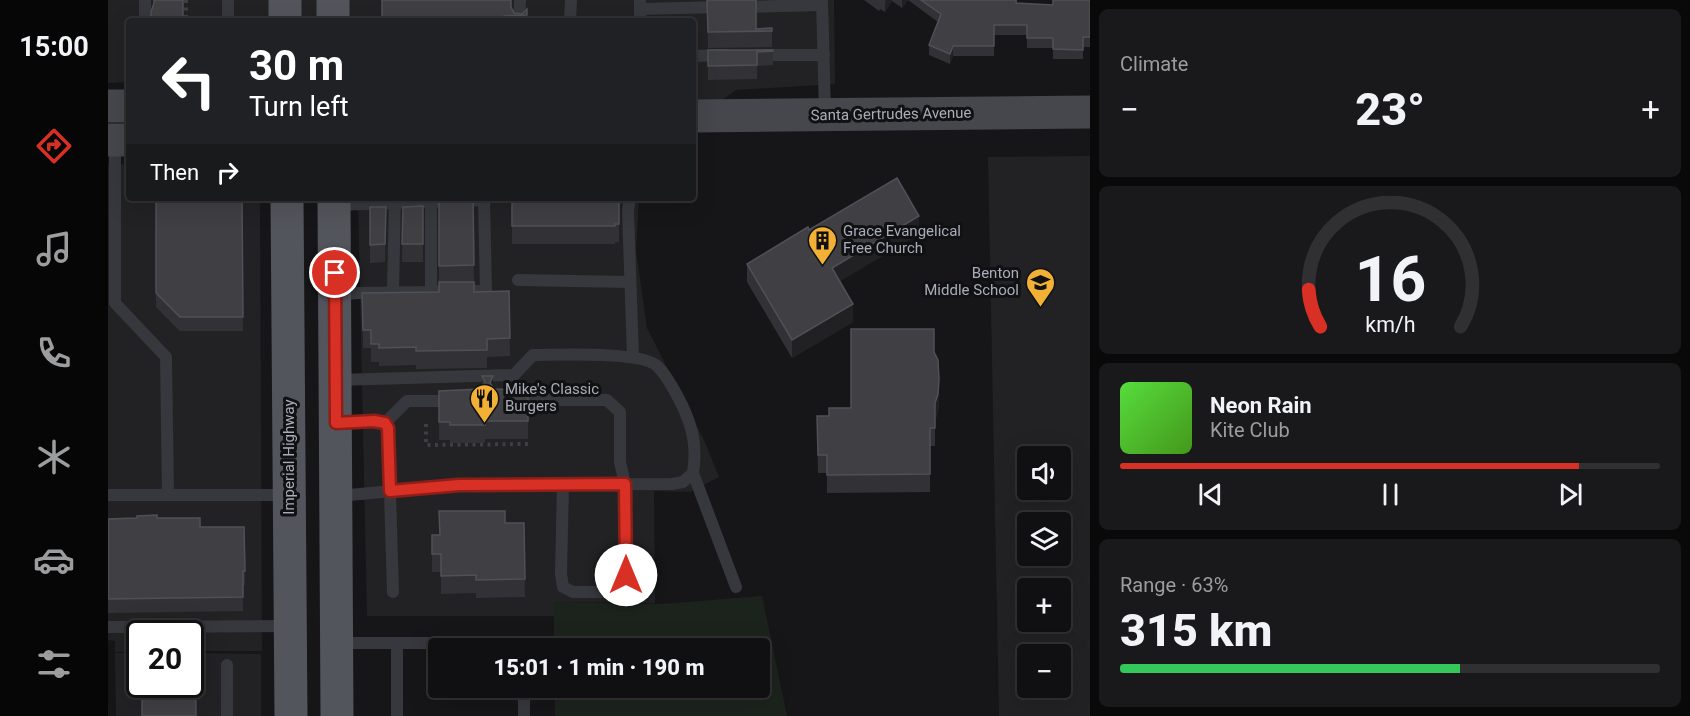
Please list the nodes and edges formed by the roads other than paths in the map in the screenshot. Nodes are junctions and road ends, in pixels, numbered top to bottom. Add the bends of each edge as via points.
1 (145, 0) edge
2 (228, 0) edge
3 (285, 0) edge
4 (333, 0) edge
5 (520, 0) edge
6 (571, 0) edge
7 (822, 2) edge
8 (640, 10) edge
9 (145, 18) edge
10 (228, 18) edge
11 (285, 18) edge
12 (333, 18) edge
13 (519, 18) edge
14 (570, 18) edge
15 (824, 55) junction
16 (696, 56) edge
17 (108, 106) edge
18 (126, 106) edge
19 (1090, 112) edge
20 (825, 114) junction
21 (696, 116) edge
22 (117, 140) edge
23 (287, 201) edge
24 (395, 201) edge
25 (444, 201) edge
26 (484, 201) edge
27 (630, 201) edge
28 (335, 202) edge
29 (431, 202) junction
30 (111, 204) edge
31 (518, 280) dead end
32 (630, 282) junction
33 (393, 292) junction
34 (431, 292) junction
35 (335, 295) junction
36 (633, 357) junction
37 (336, 380) junction
38 (465, 400) edge
39 (498, 400) edge
40 (336, 423) junction
41 (385, 423) junction
42 (693, 473) junction
43 (625, 484) junction
44 (563, 485) junction
45 (390, 491) junction
46 (108, 495) edge
47 (168, 495) junction
48 (289, 495) junction
49 (336, 496) junction
50 (736, 587) dead end
51 (393, 592) dead end
52 (290, 626) junction
53 (108, 627) edge
54 (337, 643) junction
55 (397, 643) junction
56 (428, 643) edge
57 (227, 665) dead end
58 (524, 698) edge
59 (227, 716) edge
60 (291, 716) edge
61 (338, 716) edge
62 (397, 716) edge
63 (524, 716) edge

1 - 9 lane
2 - 10 lane
3 - 11 main road
4 - 12 main road
5 - 13 lane
6 - 14 lane
7 - 8 lane
7 - 15 lane
15 - 16 lane
15 - 20 lane
17 - 18 main road
19 - 20 main road, Santa Gertrudes Avenue
20 - 21 main road, Santa Gertrudes Avenue
22 - 30 lane
23 - 48 main road, Imperial Highway
24 - 28 lane
24 - 29 lane
24 - 33 lane
25 - 29 lane
26 - 34 lane via 486,291
27 - 32 lane
28 - 35 main road
29 - 34 lane
30 - 47 lane via 115,303 166,357
31 - 32 lane
32 - 36 lane
33 - 34 lane
33 - 35 lane
35 - 37 main road
36 - 37 lane via 533,355 514,375
36 - 42 lane via 656,364 675,391 690,422 695,448
37 - 40 main road
38 - 41 lane via 407,401
39 - 43 lane via 607,400 620,412 620,462
40 - 41 lane
40 - 49 main road
41 - 45 lane
42 - 43 lane via 683,482 672,484
42 - 50 lane
43 - 44 lane
43 - 44 lane via 626,575 624,586 614,592 573,592 564,587
44 - 45 lane via 459,485
45 - 49 lane
45 - 51 lane
46 - 47 lane
47 - 48 lane
48 - 49 main road
48 - 52 main road, Imperial Highway
49 - 54 main road
52 - 53 lane
52 - 60 main road, Imperial Highway
54 - 55 lane
54 - 61 main road
55 - 56 lane
55 - 62 lane
57 - 59 lane
58 - 63 lane

